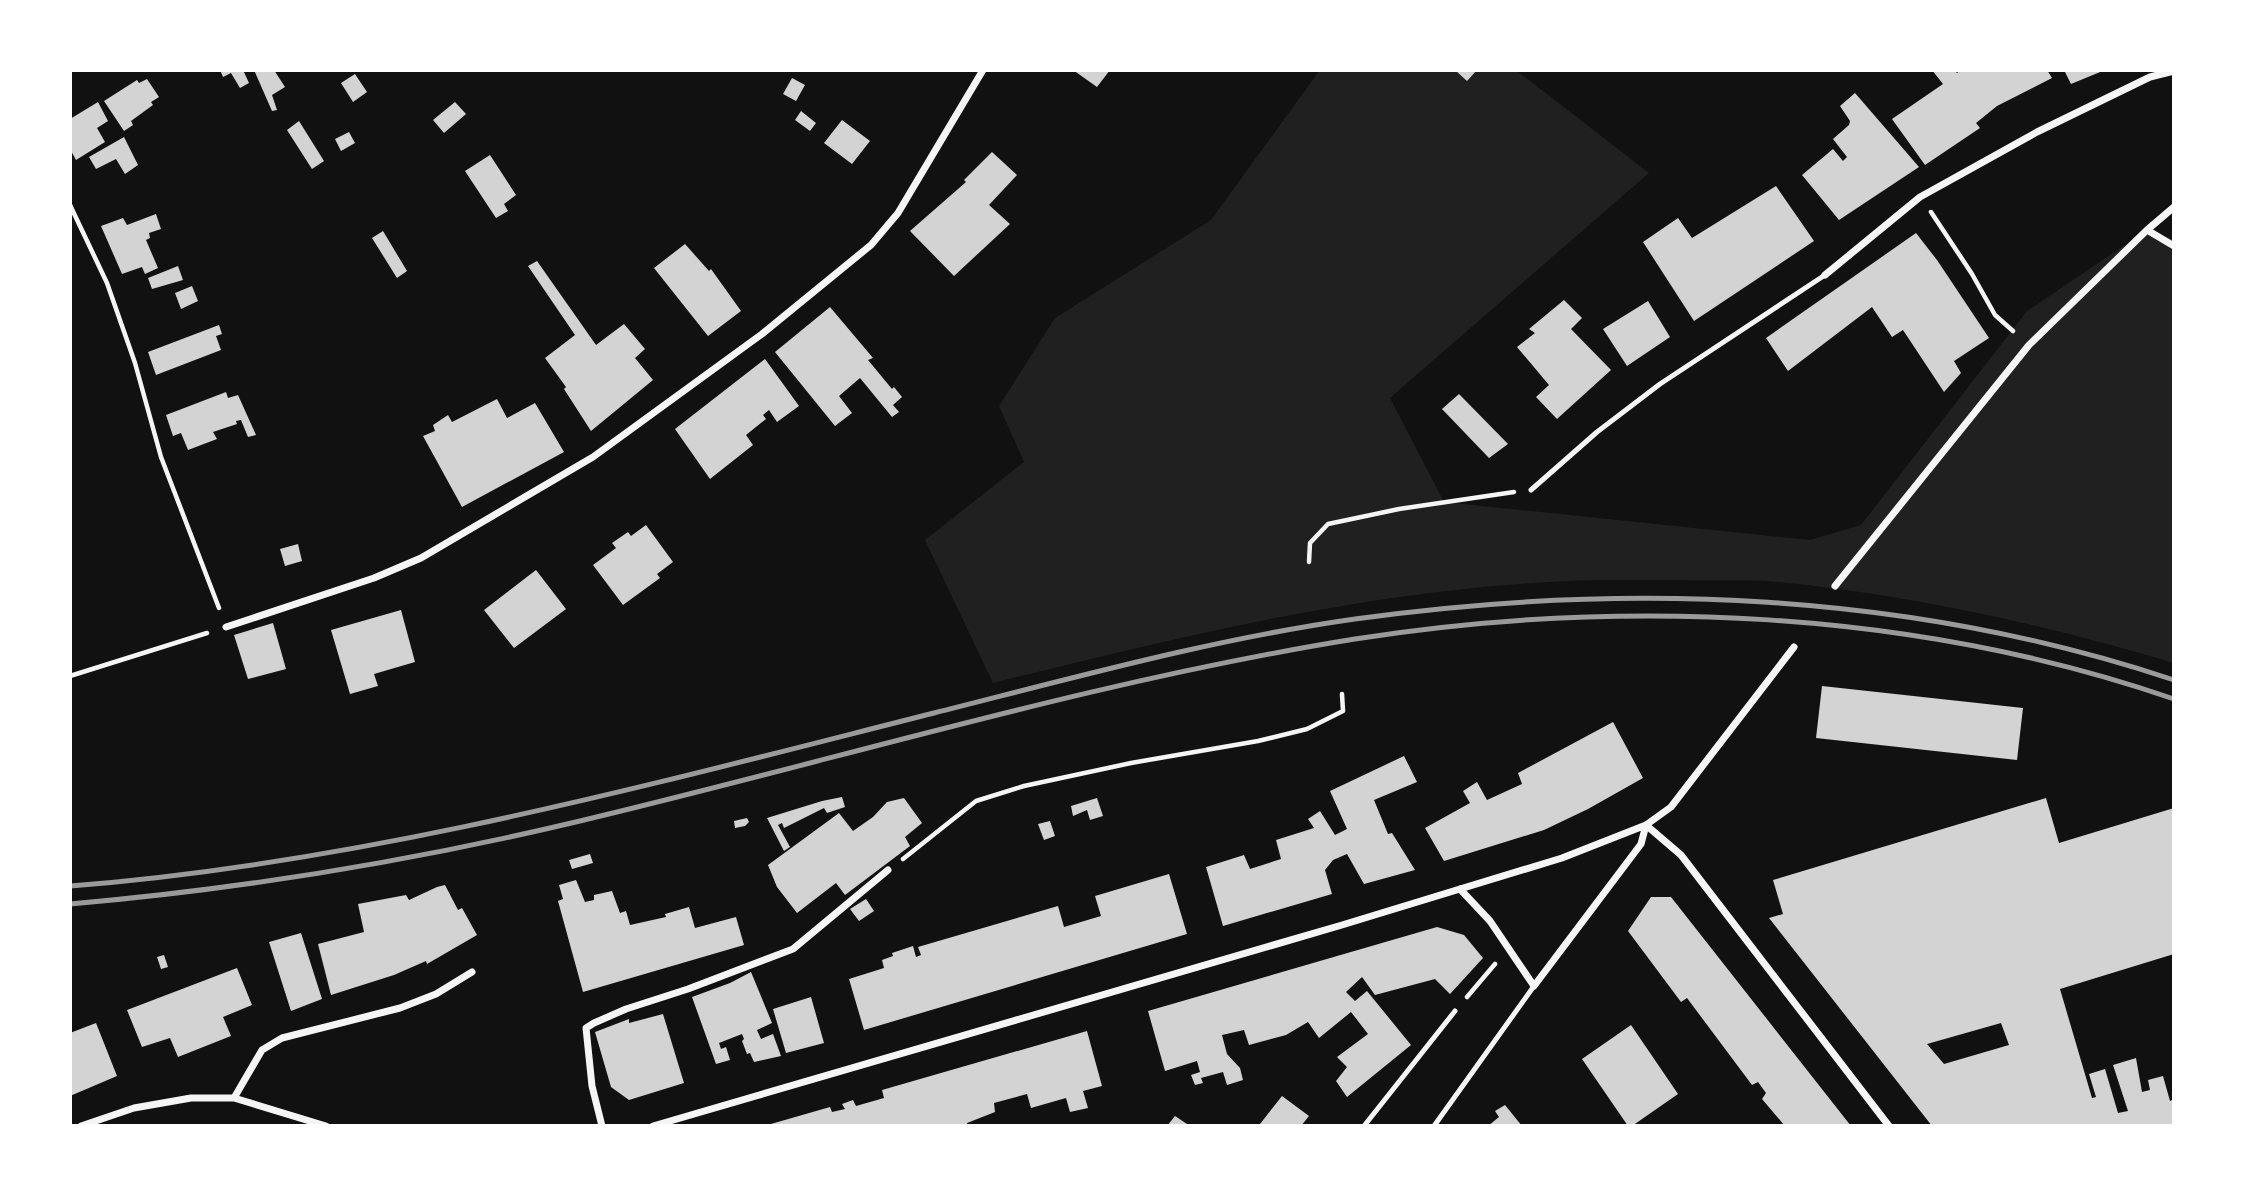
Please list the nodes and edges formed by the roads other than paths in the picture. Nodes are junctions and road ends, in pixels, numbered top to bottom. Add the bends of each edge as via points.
1 (982, 70) edge
2 (2174, 71) edge
3 (2174, 207) edge
4 (2147, 230) junction
5 (2174, 246) edge
6 (1825, 275) joint
7 (1531, 489) road end
8 (1835, 586) dead end
9 (226, 627) road end
10 (1794, 647) dead end
11 (1646, 825) junction
12 (888, 870) road end
13 (1460, 889) junction
14 (472, 972) dead end
15 (1534, 986) junction
16 (1455, 1011) road end
17 (234, 1098) junction
18 (81, 1126) edge
19 (326, 1126) edge
20 (602, 1126) edge
21 (653, 1126) edge
22 (1364, 1126) edge
23 (1434, 1126) edge
24 (1889, 1126) edge

1 - 9 street via 898,213 871,245 762,334 593,457 421,558
2 - 6 street via 2038,132 1920,197
3 - 4 street
4 - 5 street
4 - 8 street via 2029,345
6 - 7 lane via 1660,384
10 - 11 street via 1671,807
11 - 13 street via 1562,858
11 - 15 street via 1641,844
11 - 24 street via 1681,855
12 - 20 street via 793,948 586,1028
13 - 15 street via 1490,921
13 - 21 street
14 - 17 street via 436,994 400,1007 282,1038 262,1050
15 - 23 lane
16 - 22 lane
17 - 18 street via 191,1098 145,1106
17 - 19 street

